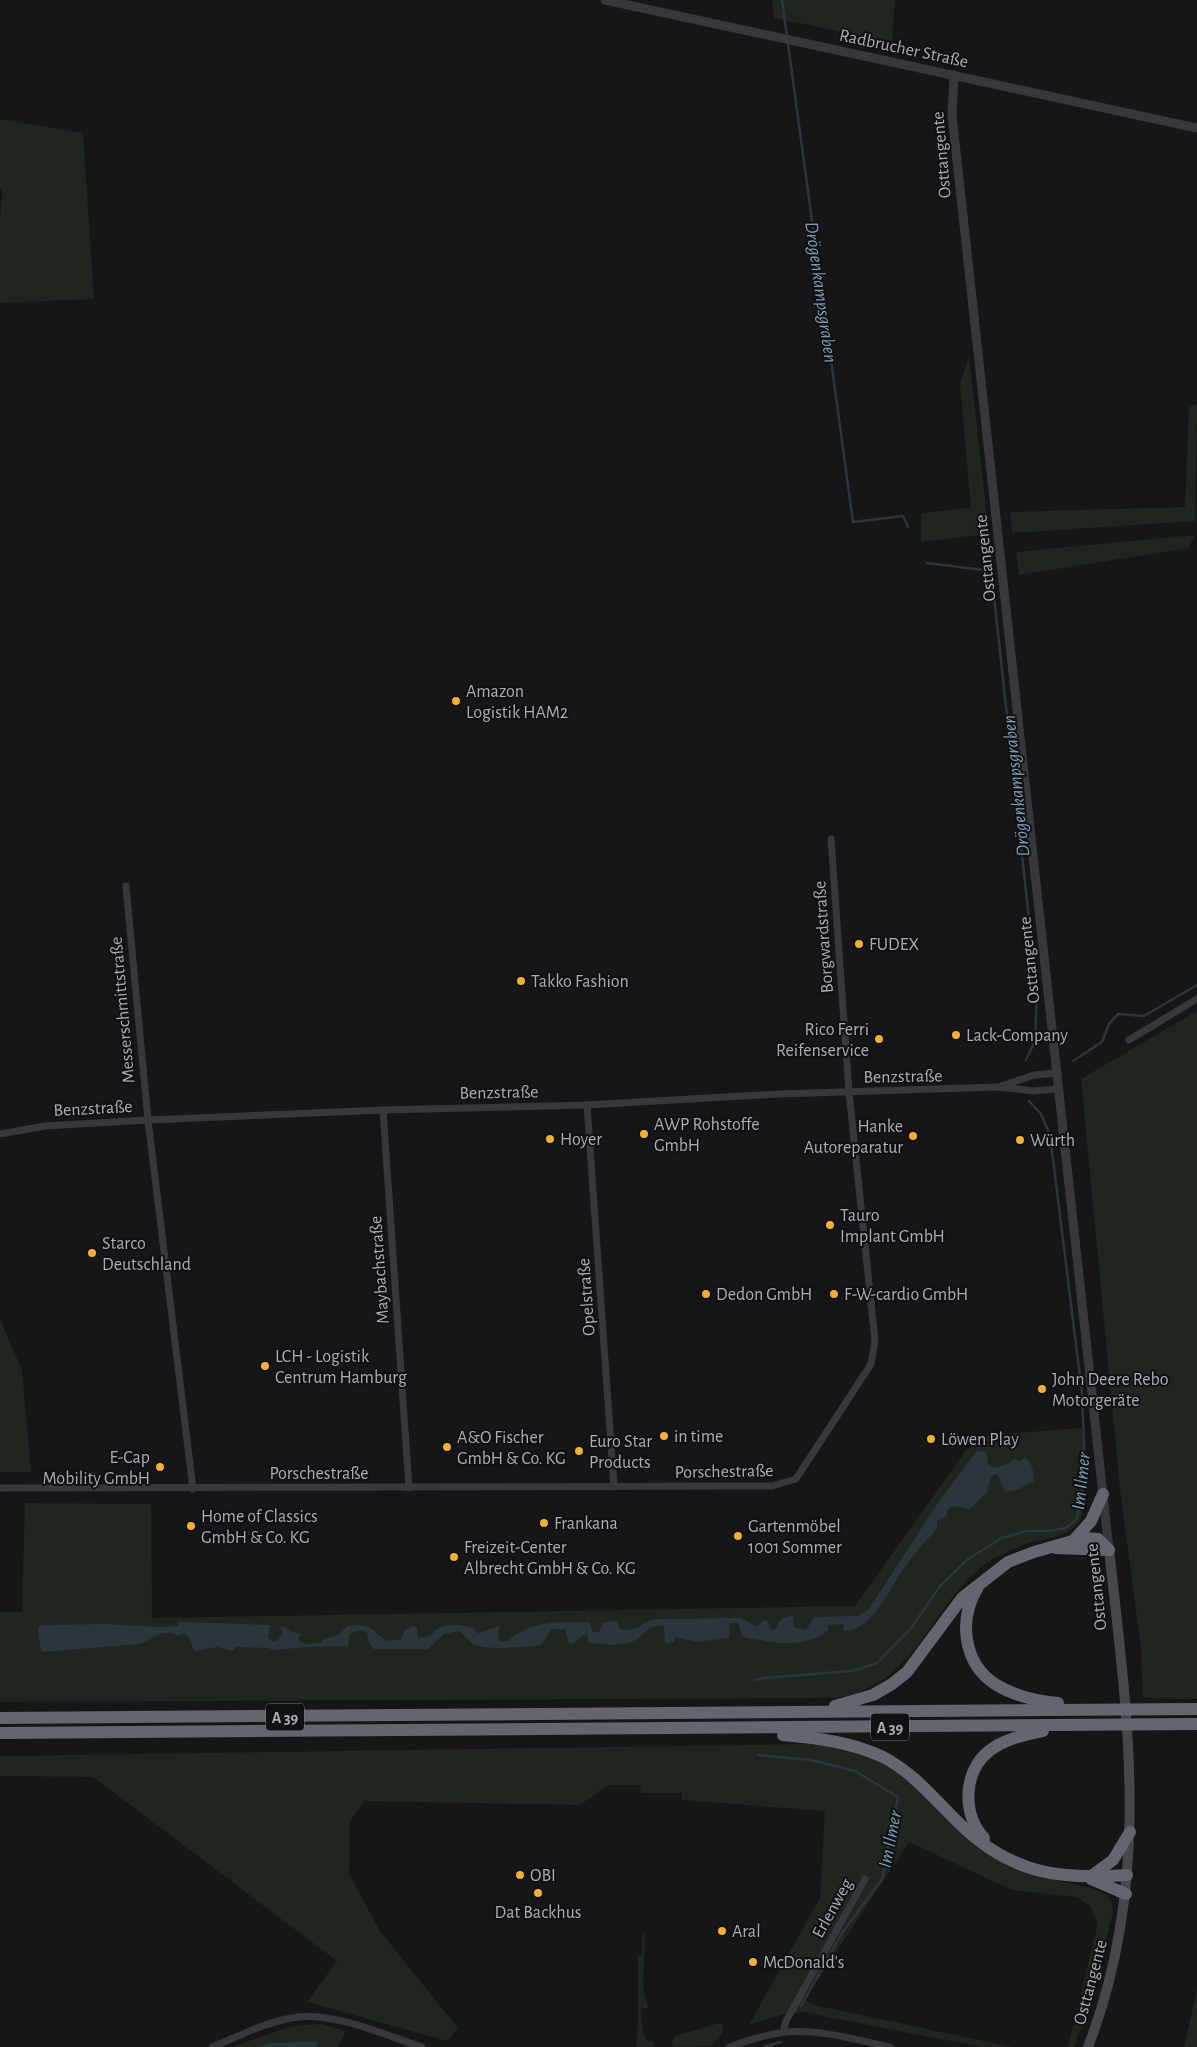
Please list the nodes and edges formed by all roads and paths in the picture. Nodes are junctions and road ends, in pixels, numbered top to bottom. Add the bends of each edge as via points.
1 (604, 0) edge
2 (954, 76) junction
3 (1197, 128) edge
4 (831, 839) dead end
5 (126, 886) dead end
6 (1197, 999) edge
7 (1129, 1040) dead end
8 (1058, 1073) junction
9 (998, 1087) junction
10 (1059, 1089) junction
11 (849, 1092) junction
12 (587, 1105) junction
13 (383, 1110) junction
14 (148, 1120) junction
15 (0, 1134) edge
16 (614, 1487) junction
17 (0, 1488) edge
18 (409, 1488) junction
19 (193, 1489) junction
20 (1103, 1494) junction
21 (1074, 1540) junction
22 (1051, 1548) junction
23 (1109, 1550) junction
24 (982, 1580) junction
25 (1071, 1707) junction
26 (1197, 1709) edge
27 (806, 1712) junction
28 (0, 1718) edge
29 (1197, 1724) edge
30 (1072, 1725) junction
31 (709, 1729) junction
32 (0, 1734) edge
33 (1130, 1832) junction
34 (1003, 1856) junction
35 (1128, 1874) junction
36 (1088, 1878) junction
37 (866, 1879) dead end
38 (1126, 1894) junction
39 (784, 2032) junction
40 (212, 2047) edge
41 (422, 2047) edge
42 (729, 2047) edge
43 (890, 2047) edge
44 (1088, 2047) edge

1 - 2 street, Radbrucher Straße
2 - 3 street, Radbrucher Straße
2 - 8 street, Osttangente via 952,115
4 - 11 street, Borgwardstraße
5 - 14 street, Messerschmittstraße
6 - 7 street
8 - 9 street, Benzstraße via 1034,1075
8 - 10 street, Osttangente
9 - 10 street, Benzstraße via 1033,1091
9 - 11 street, Benzstraße
10 - 20 street, Osttangente
11 - 12 street, Benzstraße
11 - 16 street, Porschestraße via 875,1341 871,1364 805,1467 796,1479 786,1484
12 - 13 street, Benzstraße
12 - 16 street, Opelstraße
13 - 14 street, Benzstraße
13 - 18 street, Maybachstraße
14 - 15 street, Benzstraße via 45,1126
14 - 19 street, Messerschmittstraße
16 - 18 street, Porschestraße
17 - 19 street, Porschestraße
18 - 19 street, Porschestraße
20 - 21 highway via 1091,1521
20 - 23 street, Osttangente
21 - 22 highway
21 - 23 highway via 1094,1537
22 - 23 highway
22 - 24 highway via 1015,1558
23 - 33 main road, Osttangente via 1130,1761
24 - 25 highway via 971,1601 966,1630 970,1654 980,1670 996,1685 1011,1693
24 - 27 highway via 952,1609 918,1659 892,1684 851,1703
25 - 26 highway
25 - 27 highway, A 39
27 - 28 highway, A 39
29 - 30 highway, A 39
30 - 31 highway, A 39
30 - 34 highway via 1015,1737 988,1751 979,1762 969,1788 970,1813 978,1832
31 - 32 highway, A 39
31 - 34 highway via 815,1738 848,1744 876,1755 905,1771 961,1826
33 - 35 main road, Osttangente
33 - 36 highway via 1114,1860
34 - 36 highway via 1040,1872
35 - 36 highway
35 - 38 main road, Osttangente
36 - 38 highway
37 - 39 street, Erlenweg via 786,2021
38 - 44 main road, Osttangente via 1116,1953
39 - 42 street
39 - 43 street via 826,2033
40 - 41 street via 276,2022 300,2017 339,2021

